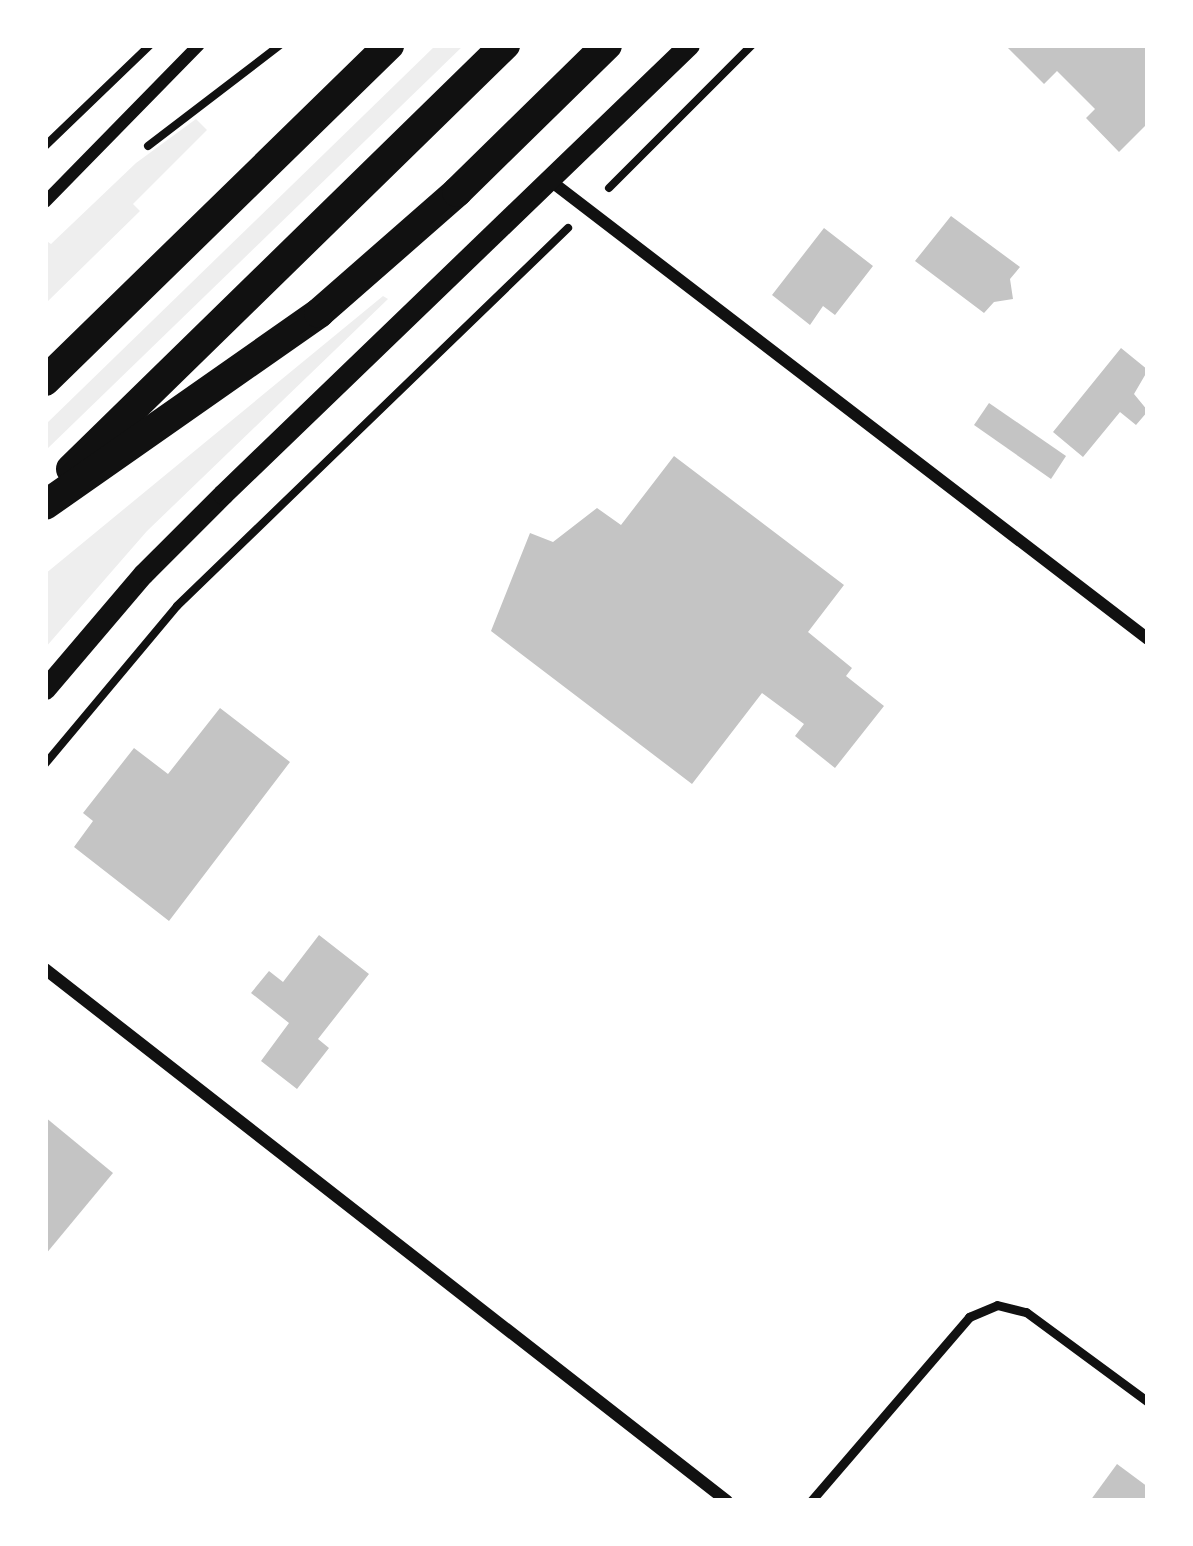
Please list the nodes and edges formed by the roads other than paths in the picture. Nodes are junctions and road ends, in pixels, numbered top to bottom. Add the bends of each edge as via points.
1 (199, 45) edge
2 (370, 45) edge
3 (389, 45) edge
4 (505, 45) edge
5 (607, 45) edge
6 (689, 45) edge
7 (322, 111) junction
8 (552, 182) junction
9 (45, 202) edge
10 (45, 381) edge
11 (45, 494) edge
12 (45, 505) edge
13 (1148, 640) edge
14 (45, 689) edge
15 (45, 968) edge
16 (1148, 1402) edge
17 (727, 1501) edge
18 (811, 1501) edge

1 - 9 street
2 - 7 main road
3 - 7 main road
4 - 11 main road
5 - 12 main road via 319,313
6 - 8 street
7 - 10 main road
8 - 13 street
8 - 14 street via 143,574
15 - 17 street
16 - 18 lane via 1026,1312 997,1305 969,1317

